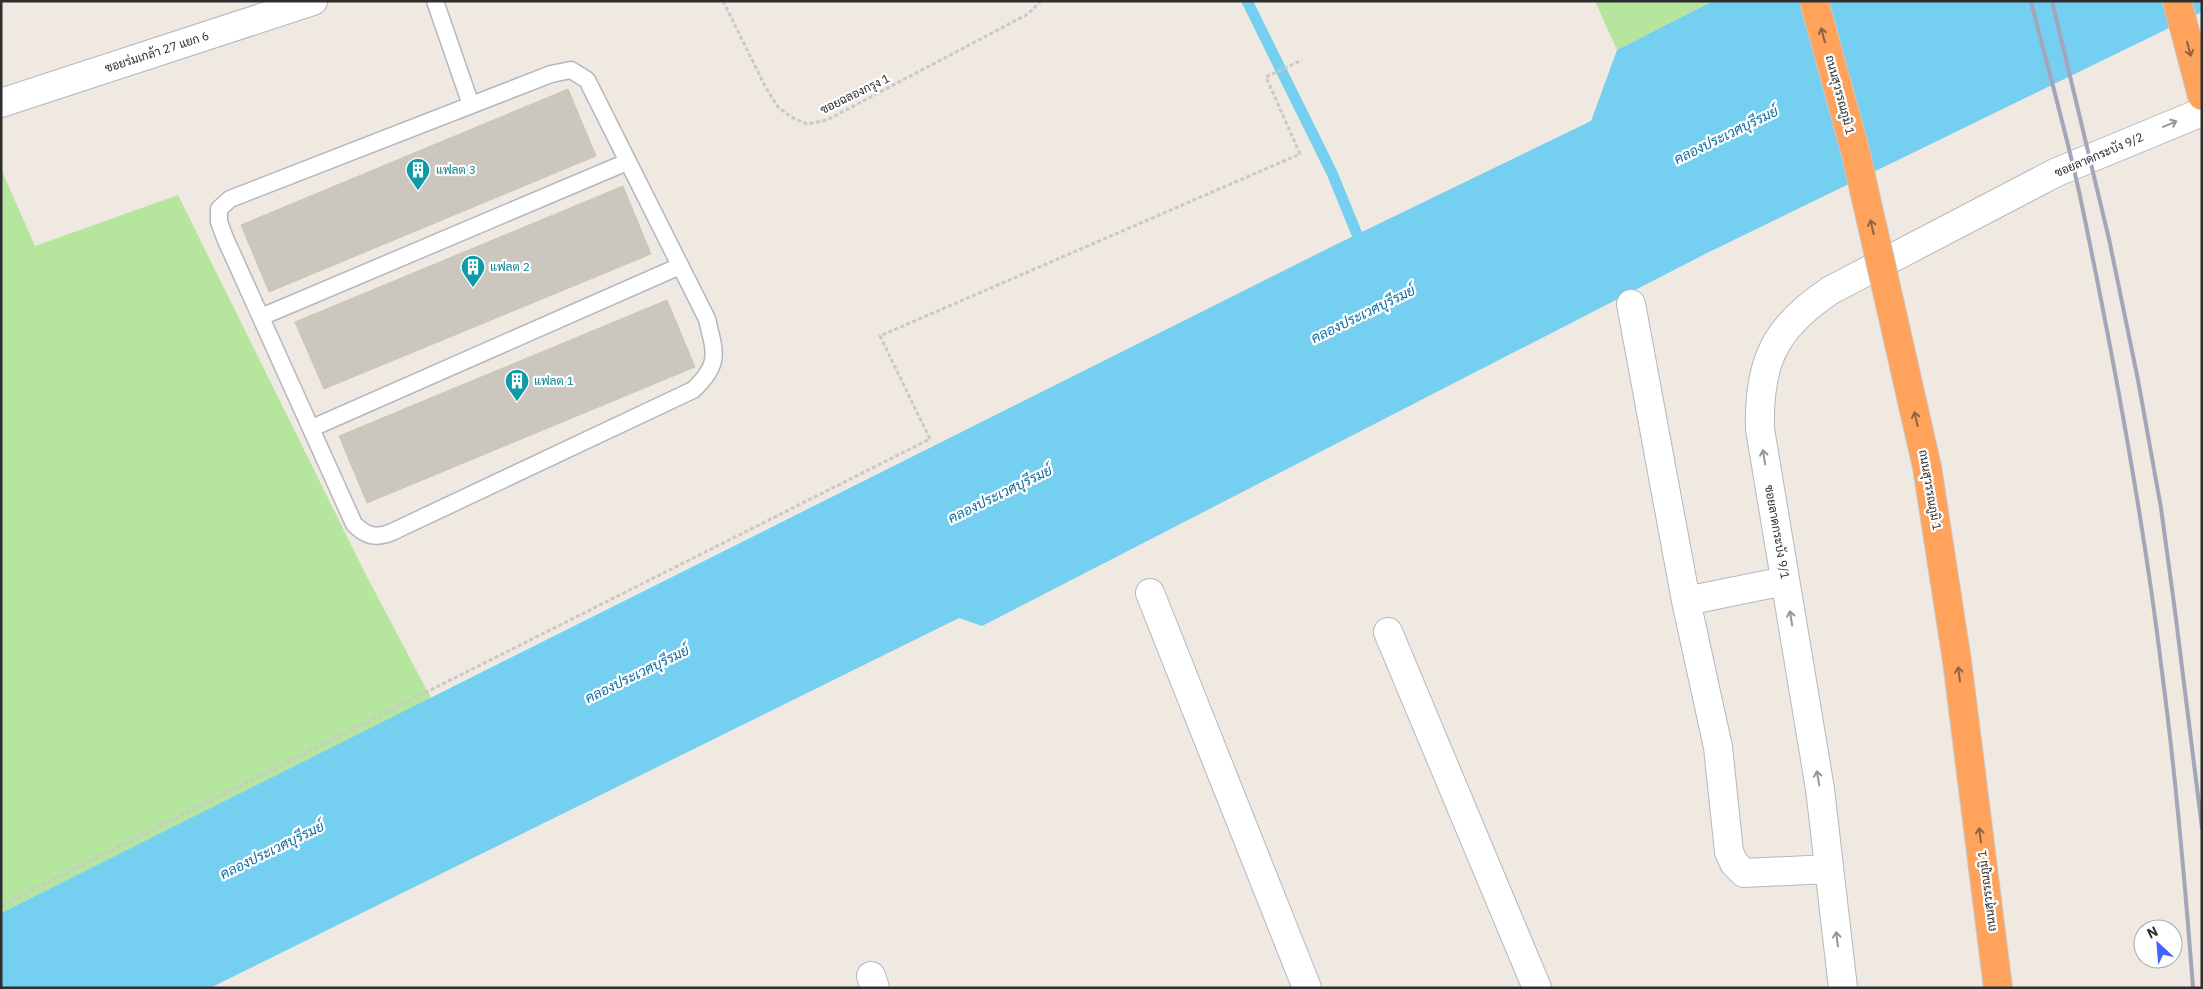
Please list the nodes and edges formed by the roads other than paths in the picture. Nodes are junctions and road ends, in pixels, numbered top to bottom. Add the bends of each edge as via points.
1 (313, 1) edge
2 (435, 1) edge
3 (1814, 1) edge
4 (2178, 1) edge
5 (2202, 96) edge
6 (1, 103) edge
7 (471, 106) junction
8 (2202, 112) edge
9 (628, 162) junction
10 (1999, 204) joint
11 (680, 266) junction
12 (1631, 304) dead end
13 (260, 317) junction
14 (312, 428) junction
15 (1785, 580) junction
16 (1150, 593) dead end
17 (1686, 601) junction
18 (1388, 632) dead end
19 (1829, 869) junction
20 (1307, 988) edge
21 (1536, 988) edge
22 (1843, 988) edge
23 (1998, 988) edge

1 - 6 street, ซอยร่มเกล้า 27 แยก 6
2 - 7 lane
23 -> 3 highway, ถนนสุวรรณภูมิ 1, bridge via 1957,661 1926,467 1855,150
4 -> 5 highway
7 - 9 lane via 551,74 571,70 587,80
7 - 13 lane via 230,199 219,208 219,222 225,238
10 -> 8 street, ซอยลาดกระบัง 9/2 via 2057,172
9 - 11 lane
9 - 13 lane
15 -> 10 street, ซอยลาดกระบัง 9/1 via 1760,429 1763,376 1773,346 1806,306 1831,290
11 - 14 lane
11 - 14 lane via 707,319 712,342 714,361 708,377 694,390 381,537 363,533 354,524
12 - 17 street
13 - 14 lane
15 - 17 street
19 -> 15 street, ซอยลาดกระบัง 9/1 via 1820,789
16 - 20 street
17 - 19 street via 1718,747 1729,852 1734,863 1744,873
18 - 21 street
22 -> 19 street, ซอยลาดกระบัง 9/1

